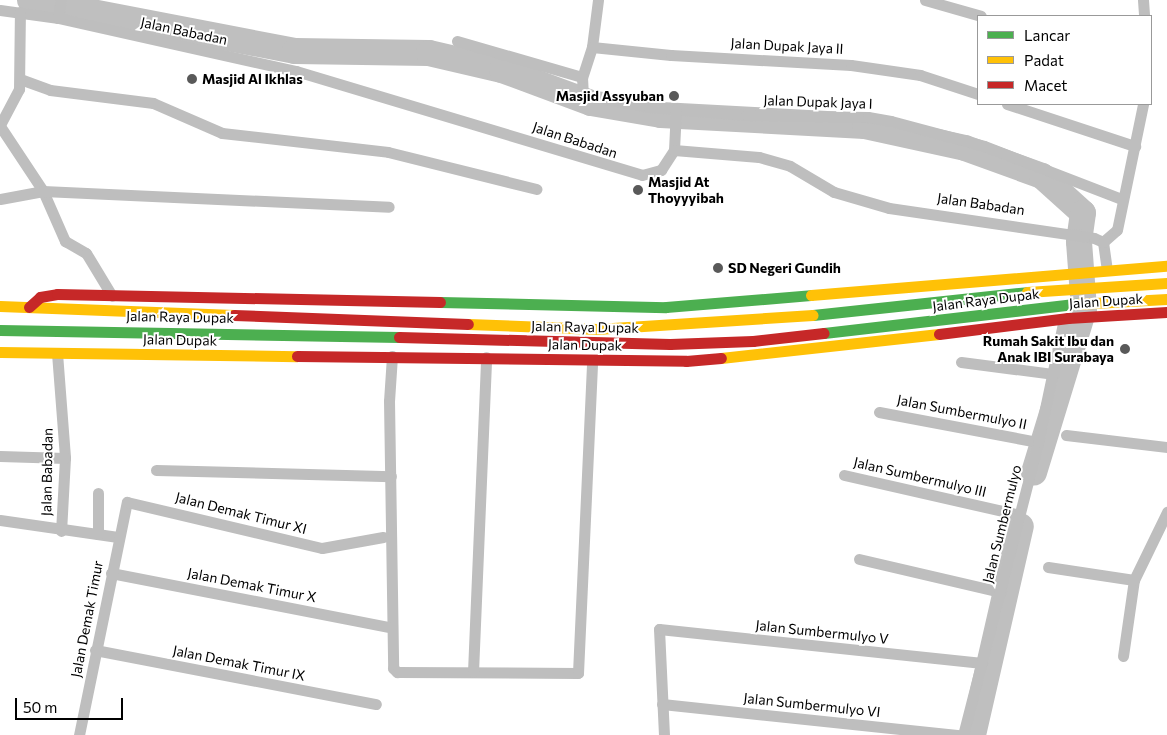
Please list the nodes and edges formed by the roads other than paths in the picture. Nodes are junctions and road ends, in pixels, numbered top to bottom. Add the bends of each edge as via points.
1 (61, 0) edge
2 (598, 0) edge
3 (925, 0) edge
4 (1143, 0) edge
5 (0, 10) edge
6 (20, 12) junction
7 (978, 15) edge
8 (1144, 15) edge
9 (58, 17) junction
10 (457, 41) dead end
11 (592, 46) junction
12 (582, 77) junction
13 (20, 79) junction
14 (977, 94) edge
15 (1010, 105) edge
16 (1143, 105) edge
17 (676, 111) junction
18 (0, 126) edge
19 (1135, 146) junction
20 (674, 150) junction
21 (536, 189) dead end
22 (43, 191) junction
23 (0, 199) edge
24 (1121, 199) junction
25 (390, 207) dead end
26 (1098, 240) junction
27 (1167, 266) edge
28 (1107, 270) junction
29 (1167, 283) edge
30 (112, 296) junction
31 (1167, 299) edge
32 (555, 304) junction
33 (0, 306) edge
34 (30, 307) junction
35 (1167, 312) edge
36 (1066, 318) junction
37 (555, 327) junction
38 (0, 330) edge
39 (0, 352) edge
40 (57, 353) junction
41 (392, 356) junction
42 (486, 357) junction
43 (592, 362) junction
44 (961, 362) dead end
45 (1054, 374) junction
46 (879, 412) dead end
47 (1066, 435) dead end
48 (1038, 442) junction
49 (1167, 447) edge
50 (0, 456) edge
51 (65, 458) junction
52 (156, 470) dead end
53 (844, 475) dead end
54 (391, 476) junction
55 (98, 493) dead end
56 (1167, 512) edge
57 (1020, 515) junction
58 (0, 520) edge
59 (61, 531) junction
60 (98, 534) junction
61 (118, 537) junction
62 (383, 537) dead end
63 (859, 559) dead end
64 (1048, 567) dead end
65 (111, 573) junction
66 (1134, 580) junction
67 (1001, 592) junction
68 (388, 627) dead end
69 (95, 650) junction
70 (1123, 656) dead end
71 (982, 664) junction
72 (473, 672) junction
73 (376, 704) dead end
74 (662, 704) junction
75 (81, 735) edge
76 (664, 735) edge
77 (959, 735) edge
78 (963, 735) edge

1 - 9 street
2 - 11 street
3 - 7 street
4 - 8 street
5 - 6 street, Jalan Babadan
6 - 9 street, Jalan Babadan
6 - 13 street
9 - 20 street, Jalan Babadan via 296,71 642,176 661,170
10 - 12 street
11 - 12 street
11 - 14 street, Jalan Dupak Jaya II via 671,55 851,65 920,75
12 - 17 street, Jalan Dupak Jaya I via 583,95
13 - 18 street via 19,89
13 - 21 street via 50,90 152,103 222,133 388,152
15 - 19 street
16 - 19 street
17 - 20 street
17 - 24 street, Jalan Dupak Jaya I via 868,117 890,121 984,146
18 - 22 street
19 - 24 street
20 - 26 street, Jalan Babadan via 759,156 790,166 834,192 889,208 1069,232
22 - 23 street
22 - 25 street
22 - 30 street via 65,241 86,253
24 - 26 street via 1117,230
26 - 28 street
27 - 28 main road
28 - 32 main road via 666,307
29 - 37 main road, Jalan Raya Dupak via 1074,288 744,322
30 - 32 main road
30 - 34 main road via 52,294 40,297
31 - 38 main road, Jalan Raya Dupak via 1076,304 818,335 685,343
32 - 37 main road
33 - 34 main road, Jalan Raya Dupak
34 - 37 main road, Jalan Raya Dupak
35 - 36 main road, Jalan Dupak
36 - 43 main road, Jalan Dupak via 780,354 686,361
36 - 45 street, Jalan Sumbermulyo
39 - 40 main road, Jalan Dupak
40 - 41 main road, Jalan Dupak
40 - 51 street, Jalan Babadan
41 - 42 main road, Jalan Dupak
41 - 54 street via 389,401
42 - 43 main road, Jalan Dupak
42 - 72 street
43 - 72 street via 578,673
44 - 45 street
45 - 48 street, Jalan Sumbermulyo
46 - 48 street, Jalan Sumbermulyo II
47 - 49 street
48 - 57 street, Jalan Sumbermulyo
50 - 51 street
51 - 59 street, Jalan Babadan
52 - 54 street
53 - 57 street, Jalan Sumbermulyo III
54 - 72 street via 393,670
55 - 60 street
56 - 66 street
57 - 67 street, Jalan Sumbermulyo
58 - 59 street, Jalan Babadan
59 - 60 street, Jalan Babadan
60 - 61 street, Jalan Babadan
61 - 62 street, Jalan Demak Timur XI via 129,501 322,548
61 - 65 street, Jalan Demak Timur
63 - 67 street
64 - 66 street
65 - 68 street, Jalan Demak Timur X
65 - 69 street, Jalan Demak Timur
66 - 70 street
67 - 71 street, Jalan Sumbermulyo
69 - 73 street, Jalan Demak Timur IX
69 - 75 street, Jalan Demak Timur
71 - 74 street, Jalan Sumbermulyo V via 659,629
71 - 78 street, Jalan Sumbermulyo
74 - 76 street
74 - 77 street, Jalan Sumbermulyo VI

